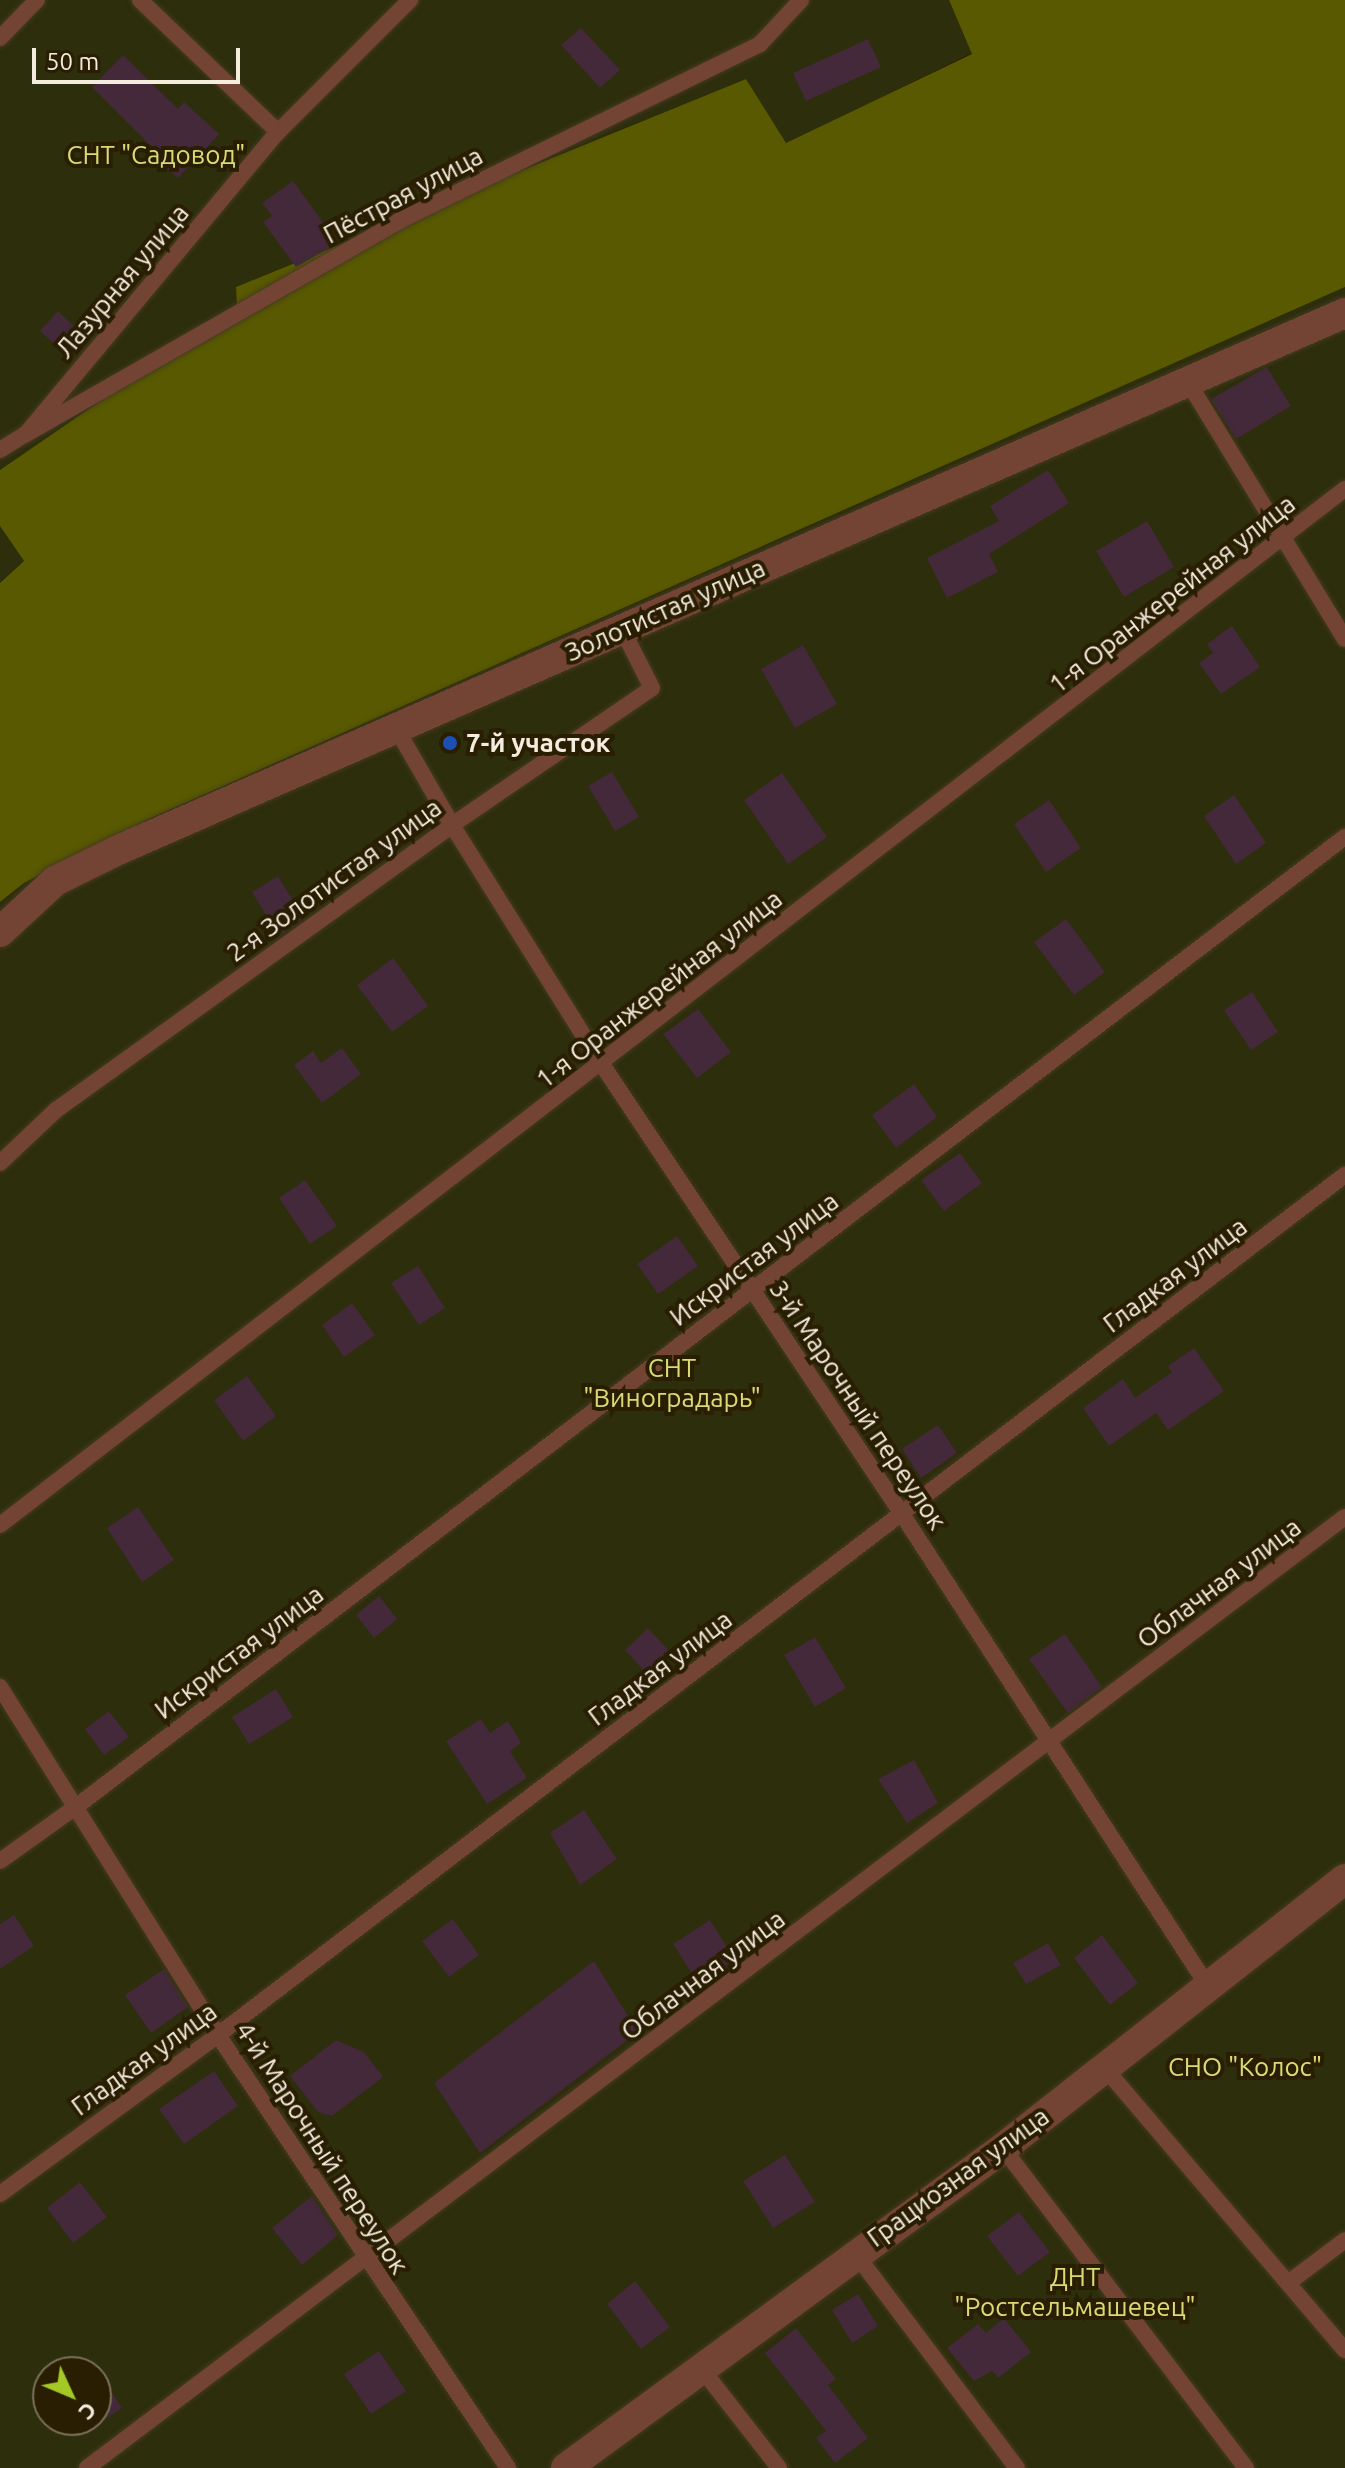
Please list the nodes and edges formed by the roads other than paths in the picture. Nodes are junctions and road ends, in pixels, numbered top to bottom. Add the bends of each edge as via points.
1 (37, 0) edge
2 (140, 0) edge
3 (410, 0) edge
4 (801, 0) edge
5 (0, 38) edge
6 (278, 132) junction
7 (1345, 313) edge
8 (1188, 382) junction
9 (26, 434) junction
10 (0, 450) edge
11 (1345, 489) edge
12 (1282, 541) junction
13 (622, 629) junction
14 (1345, 639) edge
15 (396, 728) junction
16 (452, 825) junction
17 (1345, 837) edge
18 (0, 932) edge
19 (601, 1063) junction
20 (0, 1163) edge
21 (1345, 1175) edge
22 (753, 1290) junction
23 (902, 1514) junction
24 (1345, 1517) edge
25 (0, 1525) edge
26 (0, 1687) edge
27 (1049, 1742) junction
28 (77, 1806) junction
29 (0, 1861) edge
30 (1345, 1879) edge
31 (1207, 1985) junction
32 (218, 2035) junction
33 (1103, 2066) junction
34 (1003, 2148) junction
35 (0, 2194) edge
36 (1345, 2240) edge
37 (855, 2253) junction
38 (366, 2260) junction
39 (1288, 2283) junction
40 (1345, 2350) edge
41 (701, 2368) junction
42 (87, 2468) edge
43 (508, 2468) edge
44 (566, 2468) edge
45 (779, 2468) edge
46 (1017, 2468) edge
47 (1246, 2468) edge

1 - 5 lane
2 - 6 lane
3 - 6 lane, Лазурная улица
4 - 9 lane, Пёстрая улица via 760,44 399,221
6 - 9 lane, Лазурная улица
7 - 8 street, Золотистая улица
8 - 12 lane
8 - 13 street, Золотистая улица
9 - 10 lane, Лазурная улица
11 - 12 lane, 1-я Оранжерейная улица
12 - 14 lane
12 - 19 lane, 1-я Оранжерейная улица
13 - 15 street, Золотистая улица
13 - 16 lane, 2-я Золотистая улица via 652,688
15 - 16 lane, 3-й Марочный переулок
15 - 18 street, Золотистая улица via 55,881
16 - 19 lane, 3-й Марочный переулок
16 - 20 lane, 2-я Золотистая улица via 56,1110
17 - 22 lane, Искристая улица
19 - 22 lane, 3-й Марочный переулок
19 - 25 lane, 1-я Оранжерейная улица
21 - 23 lane, Гладкая улица
22 - 23 lane, 3-й Марочный переулок
22 - 28 lane, Искристая улица
23 - 27 lane, 3-й Марочный переулок
23 - 32 lane, Гладкая улица
24 - 27 lane, Облачная улица
26 - 28 lane, 4-й Марочный переулок
27 - 31 lane, 3-й Марочный переулок
27 - 38 lane, Облачная улица
28 - 29 lane, Искристая улица
28 - 32 lane, 4-й Марочный переулок
30 - 31 street, Грациозная улица
31 - 33 street, Грациозная улица
32 - 35 lane, Гладкая улица
32 - 38 lane, 4-й Марочный переулок
33 - 34 street, Грациозная улица
33 - 39 lane
34 - 37 street, Грациозная улица
34 - 47 lane
36 - 39 lane
37 - 41 street, Грациозная улица
37 - 46 lane
38 - 42 lane, Облачная улица
38 - 43 lane, 4-й Марочный переулок
39 - 40 lane
41 - 44 street, Грациозная улица
41 - 45 lane

